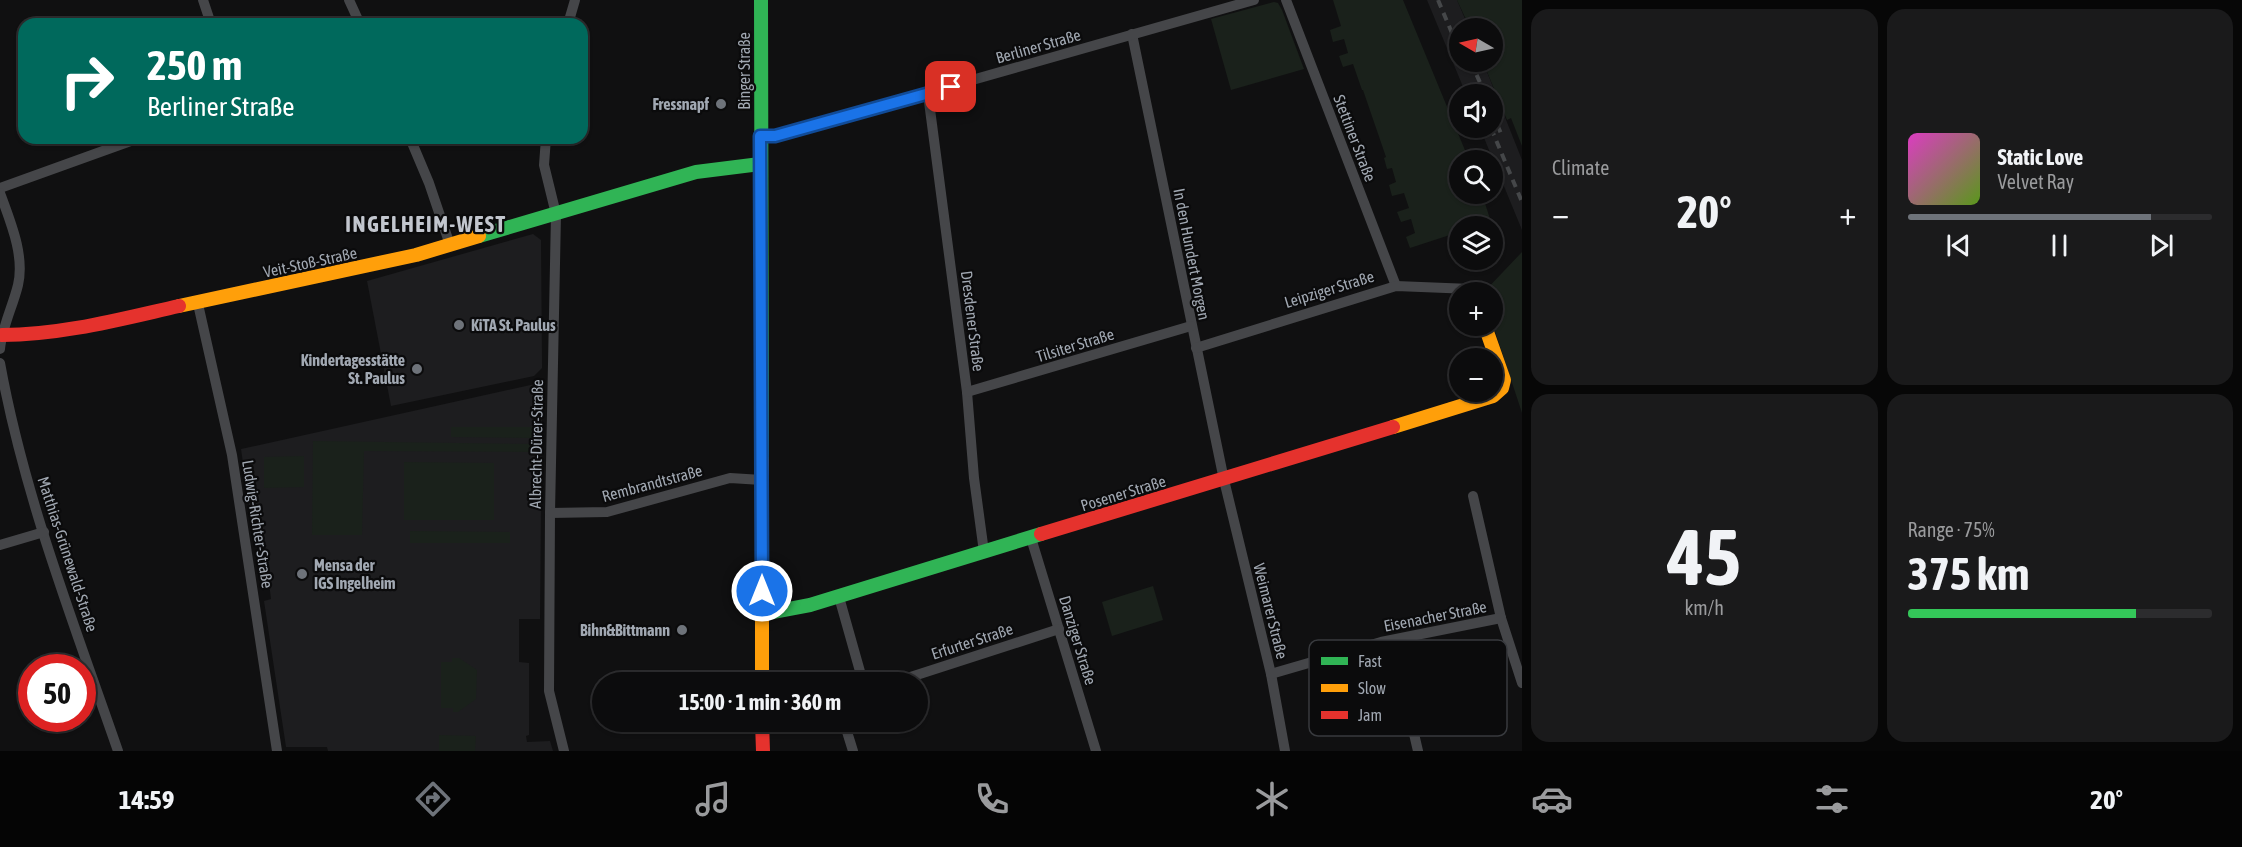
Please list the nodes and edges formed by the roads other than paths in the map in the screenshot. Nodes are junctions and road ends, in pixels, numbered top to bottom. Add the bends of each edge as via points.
1 (203, 0) edge
2 (349, 0) edge
3 (575, 0) edge
4 (760, 0) edge
5 (1254, 0) edge
6 (1286, 0) edge
7 (210, 18) edge
8 (357, 18) edge
9 (570, 18) edge
10 (1132, 34) junction
11 (928, 94) junction
12 (760, 136) junction
13 (123, 144) edge
14 (413, 144) edge
15 (546, 144) edge
16 (760, 164) junction
17 (0, 191) edge
18 (556, 214) junction
19 (450, 245) junction
20 (1396, 286) junction
21 (1449, 288) edge
22 (198, 304) junction
23 (1191, 326) junction
24 (1489, 336) edge
25 (1, 342) edge
26 (1196, 348) junction
27 (0, 363) edge
28 (967, 392) junction
29 (762, 480) junction
30 (1224, 480) junction
31 (1473, 496) dead end
32 (550, 513) junction
33 (44, 532) junction
34 (1031, 538) junction
35 (0, 545) edge
36 (984, 552) junction
37 (839, 597) junction
38 (762, 614) junction
39 (1502, 618) junction
40 (1059, 629) junction
41 (1392, 640) edge
42 (1309, 663) edge
43 (762, 672) edge
44 (860, 672) edge
45 (926, 672) edge
46 (1271, 674) junction
47 (1522, 683) edge
48 (762, 732) edge
49 (847, 732) edge
50 (1414, 736) edge
51 (118, 751) edge
52 (278, 751) edge
53 (564, 751) edge
54 (762, 751) edge
55 (853, 751) edge
56 (1096, 751) edge
57 (1285, 751) edge
58 (1418, 751) edge

1 - 7 street
2 - 8 street
3 - 9 street
4 - 12 street, Binger Straße
5 - 10 street, Berliner Straße
6 - 20 street, Stettiner Straße
10 - 11 street, Berliner Straße
10 - 23 street, In den Hundert Morgen
11 - 12 street, Berliner Straße via 775,136
11 - 28 street, Dresdener Straße
12 - 16 street, Binger Straße
13 - 17 street
14 - 19 street
15 - 18 street, Albrecht-Dürer-Straße via 544,165
16 - 18 street, Veit-Stoß-Straße via 696,172
16 - 29 street, Binger Straße
17 - 25 street via 20,264 19,282
18 - 19 street, Veit-Stoß-Straße
18 - 32 street, Albrecht-Dürer-Straße
19 - 22 street, Veit-Stoß-Straße
20 - 21 street, Leipziger Straße
20 - 26 street, Leipziger Straße
22 - 25 street, Veit-Stoß-Straße
22 - 52 street, Ludwig-Richter-Straße via 232,455
23 - 26 street, In den Hundert Morgen
23 - 28 street, Tilsiter Straße
24 - 30 street, Posener Straße via 1504,380 1493,396
26 - 30 street, In den Hundert Morgen
27 - 33 street, Matthias-Grünewald-Straße
28 - 36 street, Dresdener Straße
29 - 32 street, Rembrandtstraße via 730,478 607,512
29 - 38 street, Binger Straße
30 - 34 street, Posener Straße
30 - 46 street, Weimarer Straße
31 - 39 street, Eisenacher Straße
32 - 53 street, Albrecht-Dürer-Straße via 549,691
33 - 35 street
33 - 51 street, Matthias-Grünewald-Straße
34 - 36 street, Posener Straße
34 - 40 street, Danziger Straße
36 - 37 street, Posener Straße
37 - 38 street, Posener Straße
37 - 44 street
38 - 43 street, Binger Straße
39 - 41 street, Eisenacher Straße
39 - 47 street, Eisenacher Straße
40 - 45 street, Erfurter Straße
40 - 56 street, Danziger Straße
42 - 46 street, Eisenacher Straße
46 - 57 street, Weimarer Straße
48 - 54 street
49 - 55 street
50 - 58 street

